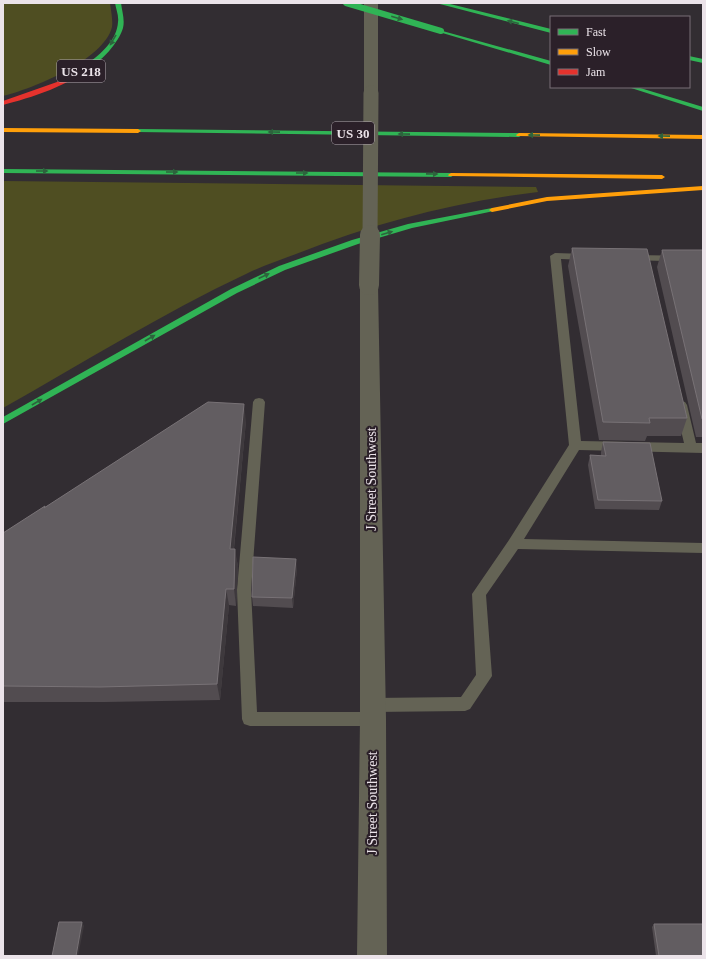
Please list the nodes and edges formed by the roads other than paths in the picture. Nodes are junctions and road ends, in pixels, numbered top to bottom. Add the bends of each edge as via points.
1 (118, 3) edge
2 (346, 3) edge
3 (372, 3) edge
4 (439, 3) edge
5 (550, 31) edge
6 (690, 58) edge
7 (703, 61) edge
8 (550, 63) edge
9 (635, 88) edge
10 (3, 103) edge
11 (703, 108) edge
12 (3, 130) edge
13 (703, 137) edge
14 (3, 171) edge
15 (671, 177) dead end
16 (703, 188) edge
17 (594, 257) edge
18 (625, 258) edge
19 (648, 258) junction
20 (703, 259) edge
21 (651, 273) edge
22 (679, 395) edge
23 (259, 402) dead end
24 (3, 421) edge
25 (575, 445) junction
26 (697, 448) edge
27 (514, 544) junction
28 (703, 548) edge
29 (373, 712) junction
30 (372, 956) edge

1 -> 10 highway, US 218 via 122,15 120,27 114,40 97,59 71,77 48,88
2 -> 8 highway, bridge
3 - 29 street, J Street Southwest, bridge via 369,285
5 -> 4 highway
6 - 7 highway
9 - 11 highway
13 -> 12 highway, US 30
14 -> 15 highway
24 -> 16 highway via 234,291 282,268 355,242 411,226 547,199
17 - 25 lane via 555,256
18 - 19 lane
19 - 20 lane
19 - 21 lane
22 - 26 lane
23 - 29 lane via 244,590 250,719
25 - 26 lane
25 - 27 lane
27 - 28 lane
27 - 29 lane via 479,594 484,676 464,704
29 - 30 street, J Street Southwest

